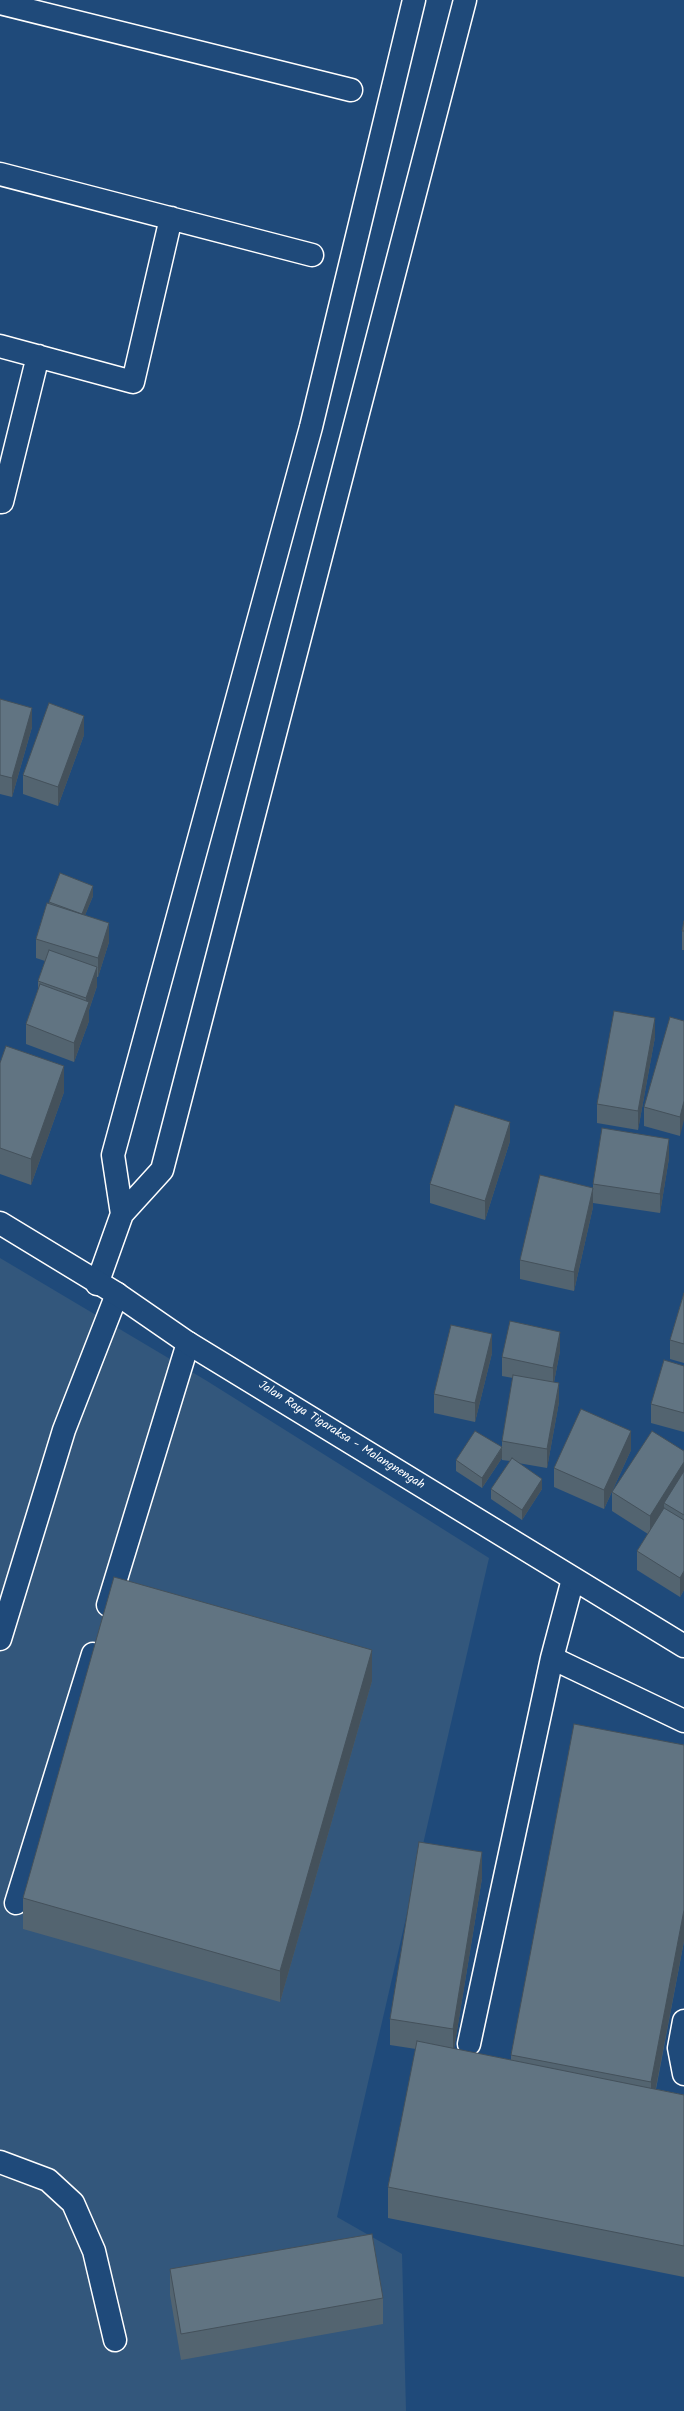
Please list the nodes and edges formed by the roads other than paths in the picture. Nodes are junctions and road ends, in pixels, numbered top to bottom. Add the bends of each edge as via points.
1 (414, 0) edge
2 (465, 0) edge
3 (0, 3) edge
4 (351, 90) dead end
5 (0, 174) edge
6 (171, 218) junction
7 (312, 255) dead end
8 (0, 346) edge
9 (38, 356) junction
10 (0, 502) edge
11 (122, 1214) junction
12 (0, 1223) edge
13 (97, 1284) junction
14 (116, 1294) junction
15 (188, 1343) junction
16 (573, 1579) junction
17 (0, 1639) edge
18 (684, 1646) edge
19 (552, 1658) junction
20 (684, 1721) edge
21 (16, 1903) dead end
22 (684, 2021) edge
23 (469, 2044) dead end
24 (684, 2074) edge
25 (0, 2162) edge
26 (115, 2340) dead end

1 - 11 street via 311,427 113,1155
2 - 11 street via 162,1170
3 - 4 street
5 - 6 street
6 - 7 street
6 - 9 street via 133,382
8 - 9 street
9 - 10 street
11 - 13 street
12 - 13 street, Jalan Raya Tigaraksa - Malangnengah
13 - 14 street, Jalan Raya Tigaraksa - Malangnengah
14 - 15 street, Jalan Raya Tigaraksa - Malangnengah
14 - 17 street via 64,1430
15 - 16 street, Jalan Raya Tigaraksa - Malangnengah
15 - 21 street
16 - 18 street, Jalan Raya Tigaraksa - Malangnengah
16 - 19 street
19 - 20 street
19 - 23 street
22 - 24 street via 679,2048
25 - 26 street via 48,2180 73,2203 94,2251

